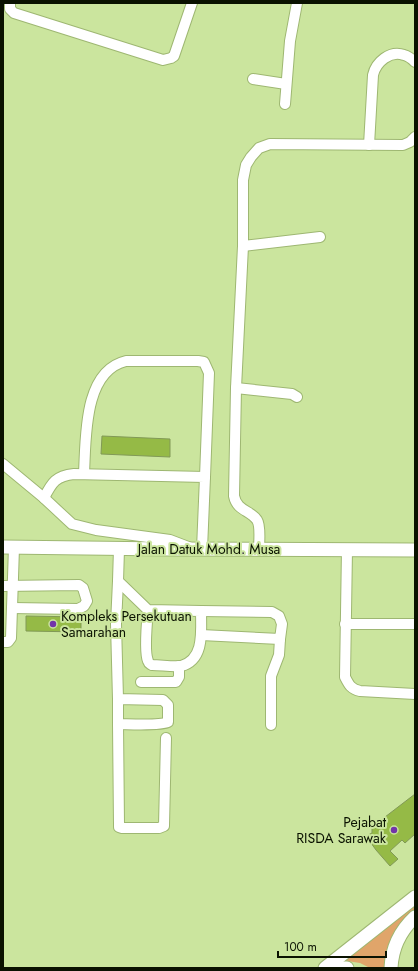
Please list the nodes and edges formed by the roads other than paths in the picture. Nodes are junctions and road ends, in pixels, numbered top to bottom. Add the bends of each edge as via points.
1 (10, 3) edge
2 (192, 3) edge
3 (297, 3) edge
4 (415, 62) edge
5 (253, 79) dead end
6 (286, 84) junction
7 (284, 104) dead end
8 (415, 137) edge
9 (369, 145) junction
10 (320, 236) dead end
11 (243, 246) junction
12 (236, 388) junction
13 (297, 396) dead end
14 (3, 464) edge
15 (84, 473) junction
16 (205, 477) junction
17 (44, 498) junction
18 (9, 547) edge
19 (119, 549) junction
20 (197, 549) junction
21 (259, 549) junction
22 (346, 550) junction
23 (415, 550) edge
24 (118, 581) junction
25 (8, 586) edge
26 (12, 608) junction
27 (148, 610) junction
28 (201, 611) junction
29 (345, 624) junction
30 (415, 624) edge
31 (201, 635) junction
32 (280, 639) junction
33 (3, 642) edge
34 (179, 666) junction
35 (141, 682) dead end
36 (415, 694) edge
37 (118, 699) junction
38 (118, 724) junction
39 (271, 725) dead end
40 (166, 738) dead end
41 (415, 897) edge
42 (415, 917) edge
43 (325, 968) edge
44 (332, 968) edge
45 (347, 968) edge
46 (391, 968) edge

1 - 2 street via 10,9 14,13 163,60 174,56
3 - 6 street
4 - 9 street via 401,54 388,56 376,65 372,75
5 - 6 street
6 - 7 street
8 - 9 street via 403,145
9 - 11 street via 283,143 259,148 246,165 244,174
10 - 11 street
11 - 12 street
12 - 13 street
12 - 21 street via 234,496 238,506 257,520
14 - 17 street
15 - 16 street
15 - 16 street via 88,413 95,390 109,370 126,362 198,361 204,362 209,382
15 - 17 street via 60,477
16 - 20 street
17 - 20 street via 72,524 170,540
18 - 19 main road, Jalan Datuk Mohd. Musa
18 - 25 street
19 - 20 main road, Jalan Datuk Mohd. Musa
19 - 24 street
20 - 21 main road, Jalan Datuk Mohd. Musa
21 - 22 main road, Jalan Datuk Mohd. Musa
22 - 23 main road, Jalan Datuk Mohd. Musa
22 - 29 street
24 - 27 street
24 - 37 street
25 - 26 street
25 - 26 street via 80,586 84,590 86,601 84,606 78,609
26 - 33 street via 11,638 8,642
27 - 28 street
27 - 34 street via 148,661 152,665
28 - 31 street
28 - 32 street via 272,612 280,616 282,622
29 - 30 street
29 - 36 street via 345,677 351,688 360,691
31 - 32 street
31 - 34 street via 197,654
32 - 39 street via 279,655 271,676
34 - 35 street via 176,682
37 - 38 street
37 - 38 street via 163,700 168,705 169,717 166,723
38 - 40 street via 119,827 122,828 164,826
41 - 43 main road
42 - 46 main road via 399,937
44 - 45 main road

